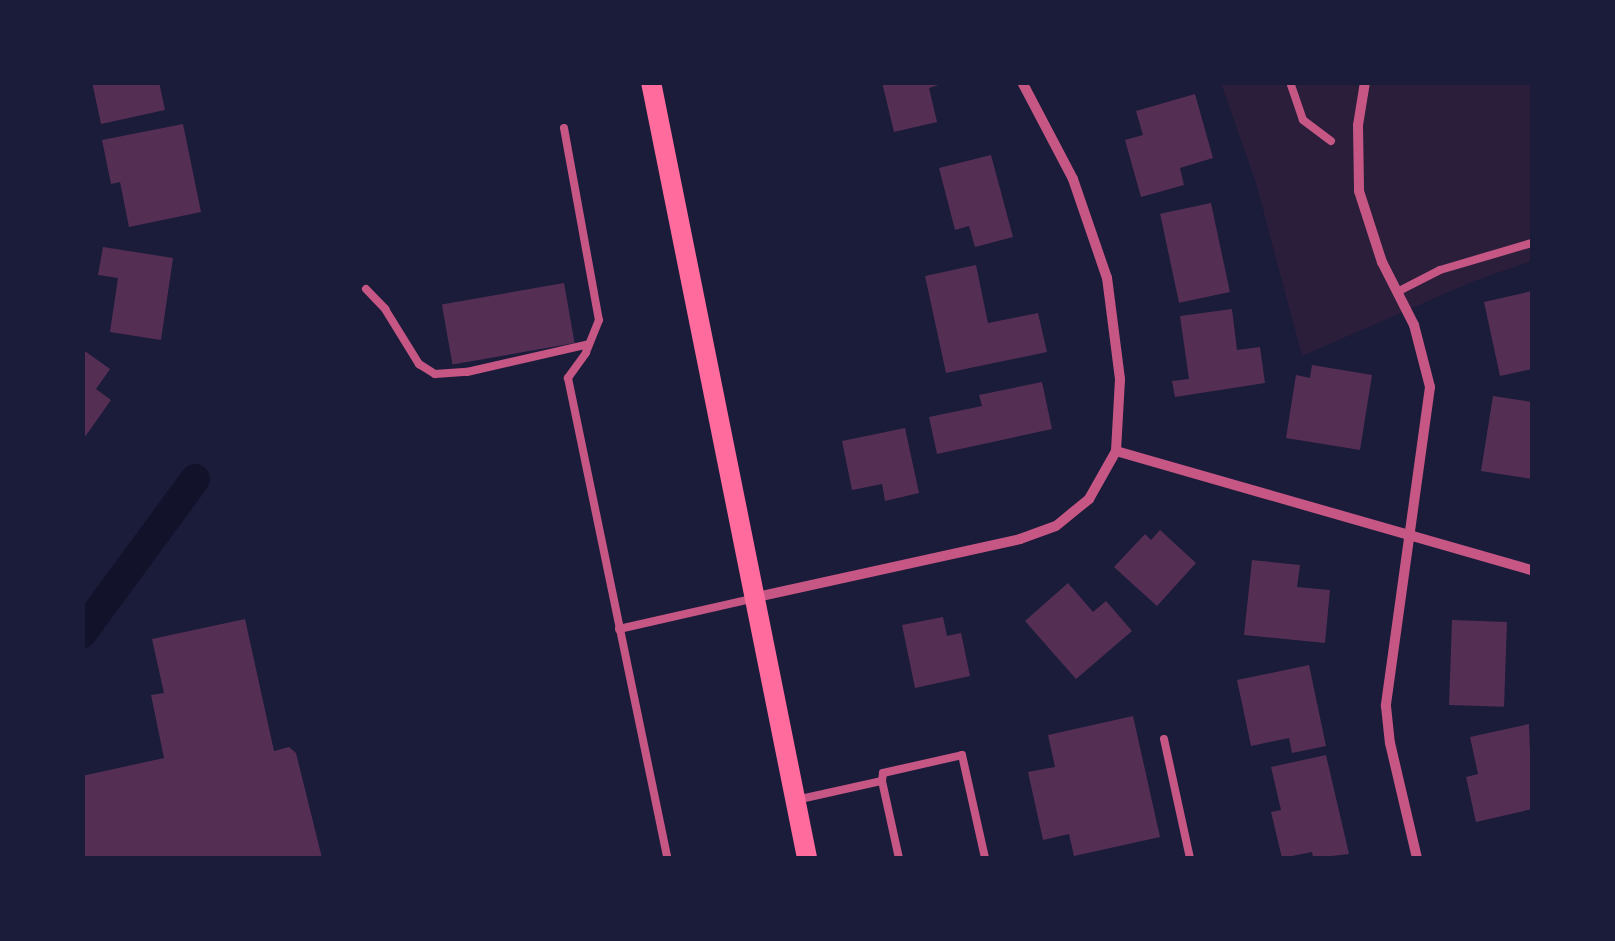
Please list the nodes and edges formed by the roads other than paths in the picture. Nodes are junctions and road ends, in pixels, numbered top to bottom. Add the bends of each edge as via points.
1 (652, 82) edge
2 (1022, 82) edge
3 (1290, 82) edge
4 (1365, 82) edge
5 (564, 128) dead end
6 (1331, 142) dead end
7 (1532, 243) edge
8 (366, 289) dead end
9 (1397, 292) junction
10 (589, 344) junction
11 (1116, 452) junction
12 (1410, 538) junction
13 (1532, 570) edge
14 (758, 598) junction
15 (619, 629) junction
16 (1164, 739) dead end
17 (882, 781) junction
18 (796, 800) junction
19 (667, 858) edge
20 (807, 858) edge
21 (899, 858) edge
22 (985, 858) edge
23 (1190, 858) edge
24 (1416, 858) edge

1 - 14 main road
2 - 11 street via 1073,178 1106,278 1120,380
3 - 6 lane via 1304,120
4 - 9 street via 1359,191
5 - 10 lane via 599,320
7 - 9 lane via 1440,270
8 - 10 lane via 419,364 436,374
9 - 12 street via 1414,325 1430,387
10 - 15 lane via 568,378
11 - 12 street
11 - 14 street via 1089,499 1056,526
12 - 13 street
12 - 24 street via 1386,706
14 - 15 lane
14 - 18 main road
15 - 19 lane
16 - 23 lane
17 - 18 lane
17 - 21 lane
17 - 22 lane via 883,773 962,755
18 - 20 main road

